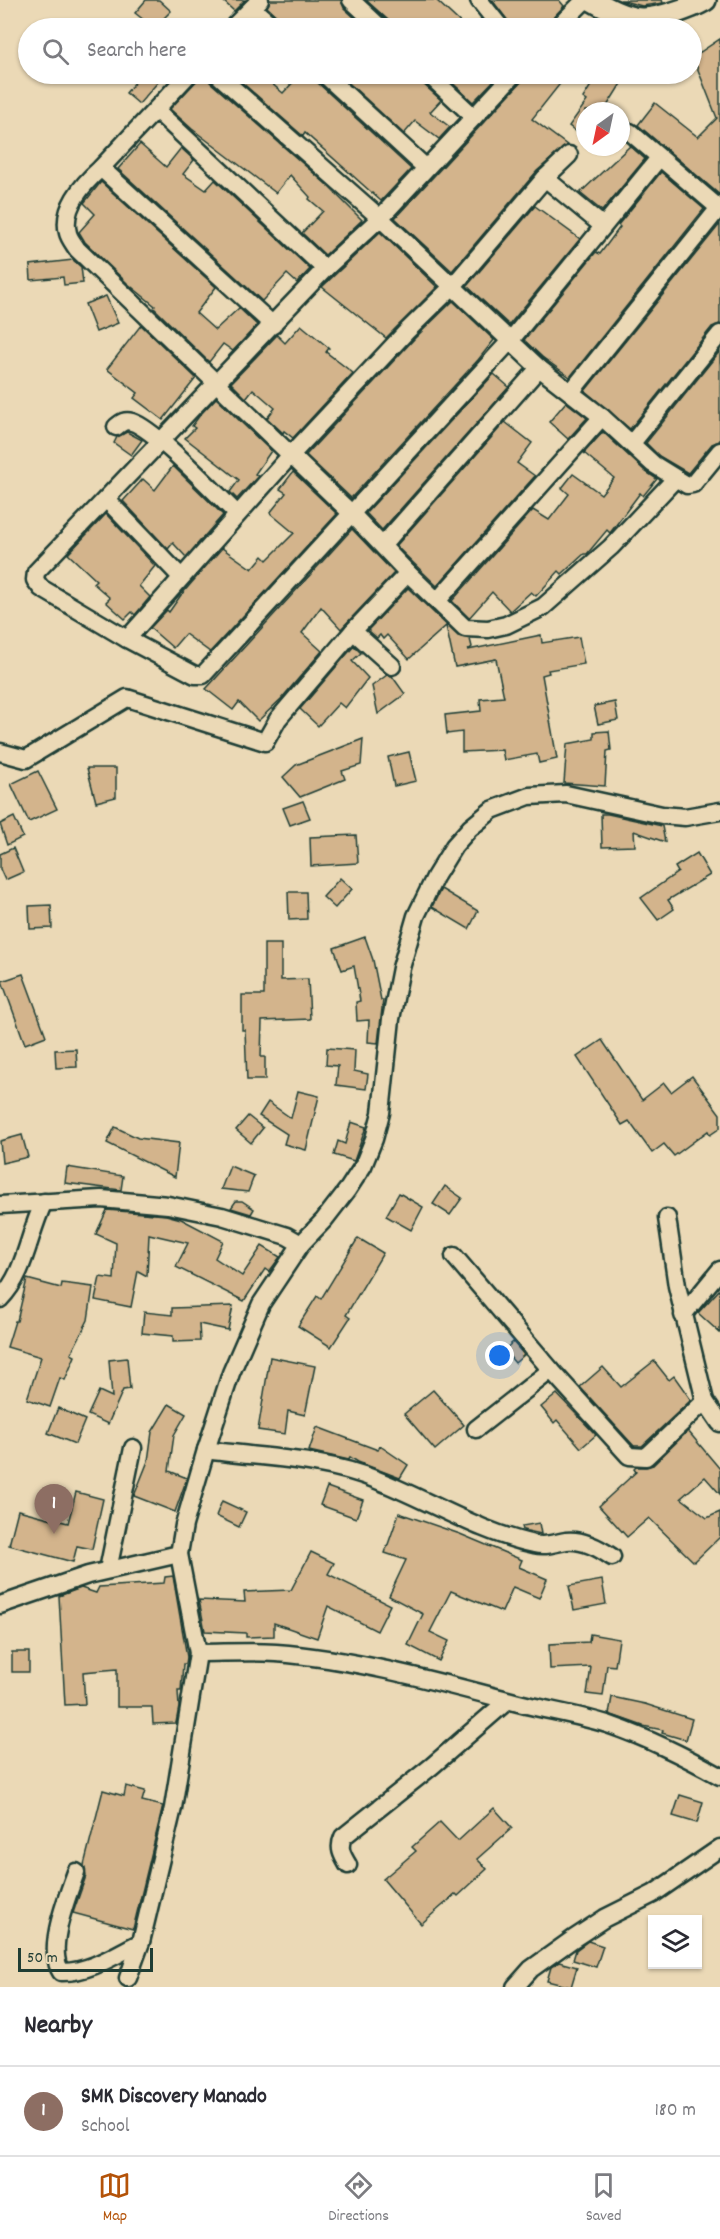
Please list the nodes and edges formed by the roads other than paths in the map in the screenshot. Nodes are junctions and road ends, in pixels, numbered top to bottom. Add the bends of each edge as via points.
1 (351, 0) edge
2 (479, 0) edge
3 (585, 0) edge
4 (592, 0) edge
5 (705, 0) edge
6 (256, 4) edge
7 (242, 18) edge
8 (267, 18) edge
9 (370, 18) edge
10 (493, 18) edge
11 (567, 18) edge
12 (638, 18) edge
13 (648, 18) edge
14 (180, 84) edge
15 (228, 84) edge
16 (335, 84) edge
17 (439, 84) edge
18 (505, 84) edge
19 (156, 110) junction
20 (474, 117) junction
21 (630, 132) dead end
22 (569, 155) dead end
23 (659, 158) junction
24 (101, 168) junction
25 (426, 168) junction
26 (545, 178) junction
27 (719, 208) edge
28 (380, 218) junction
29 (603, 226) junction
30 (325, 269) junction
31 (453, 286) junction
32 (273, 325) junction
33 (720, 334) edge
34 (510, 341) junction
35 (539, 368) junction
36 (217, 383) junction
37 (571, 392) junction
38 (602, 417) junction
39 (116, 427) dead end
40 (161, 442) junction
41 (632, 443) junction
42 (720, 451) edge
43 (291, 456) junction
44 (675, 479) junction
45 (106, 499) junction
46 (351, 513) junction
47 (237, 514) junction
48 (383, 545) junction
49 (408, 573) junction
50 (181, 577) junction
51 (438, 600) junction
52 (353, 631) junction
53 (127, 639) junction
54 (392, 666) dead end
55 (0, 752) edge
56 (720, 811) edge
57 (44, 1202) junction
58 (0, 1205) edge
59 (667, 1218) dead end
60 (301, 1244) junction
61 (454, 1256) dead end
62 (720, 1270) edge
63 (0, 1299) edge
64 (683, 1315) junction
65 (551, 1370) junction
66 (714, 1410) edge
67 (476, 1429) dead end
68 (133, 1448) dead end
69 (206, 1450) junction
70 (179, 1554) junction
71 (612, 1557) dead end
72 (108, 1570) junction
73 (0, 1605) edge
74 (198, 1653) junction
75 (507, 1701) junction
76 (720, 1776) edge
77 (720, 1848) edge
78 (348, 1865) dead end
79 (76, 1872) dead end
80 (141, 1942) junction
81 (128, 1978) dead end
82 (515, 1987) edge

1 - 9 street
2 - 10 street
3 - 11 street
4 - 12 street
5 - 13 street
6 - 7 street
6 - 8 street
14 - 19 street
15 - 28 street
16 - 25 street
17 - 20 street
18 - 20 street
19 - 24 street
19 - 30 street
20 - 25 street
21 - 23 street
22 - 26 street
23 - 27 street
23 - 29 street
24 - 32 street
24 - 36 street via 74,197 68,233 77,249
25 - 28 street
26 - 29 street
26 - 31 street
27 - 37 street
28 - 30 street
28 - 31 street
29 - 34 street
30 - 32 street
31 - 34 street
31 - 43 street
32 - 36 street
33 - 41 street
34 - 35 street
34 - 46 street
35 - 37 street
35 - 48 street
36 - 40 street
36 - 43 street
37 - 38 street
38 - 41 street
38 - 51 street
39 - 40 street via 130,421
40 - 45 street
40 - 47 street
41 - 44 street
42 - 44 street via 693,484 687,486
43 - 46 street
43 - 47 street
44 - 51 street via 611,547 543,607 506,625 465,628
45 - 50 street
45 - 53 street via 36,572 35,580 41,588
46 - 48 street
46 - 53 street via 202,675 195,675
47 - 50 street
48 - 49 street
49 - 51 street
49 - 52 street
50 - 53 street
52 - 54 street
52 - 55 street via 278,719 265,742 127,698 26,759
56 - 60 street via 685,817 566,794 529,796 492,810 470,828 454,846 416,916 400,968 381,1113 374,1139 363,1166
57 - 58 street
57 - 60 street via 101,1199 168,1205 222,1216
57 - 63 street via 23,1263
59 - 64 street
60 - 69 street via 261,1304 231,1373
61 - 65 street
62 - 64 street
64 - 66 street
65 - 66 street via 629,1456 646,1457
65 - 67 street
68 - 72 street
69 - 70 street
69 - 71 street via 345,1470 376,1479 517,1539 550,1546 584,1542
70 - 72 street
70 - 74 street
72 - 73 street
74 - 75 street via 274,1653 338,1660
74 - 80 street via 173,1808
75 - 76 street via 613,1726
75 - 78 street via 343,1837 341,1854
77 - 82 street via 653,1894 573,1939
79 - 80 street via 58,1934 55,1955 61,1972 72,1973 96,1965
80 - 81 street

